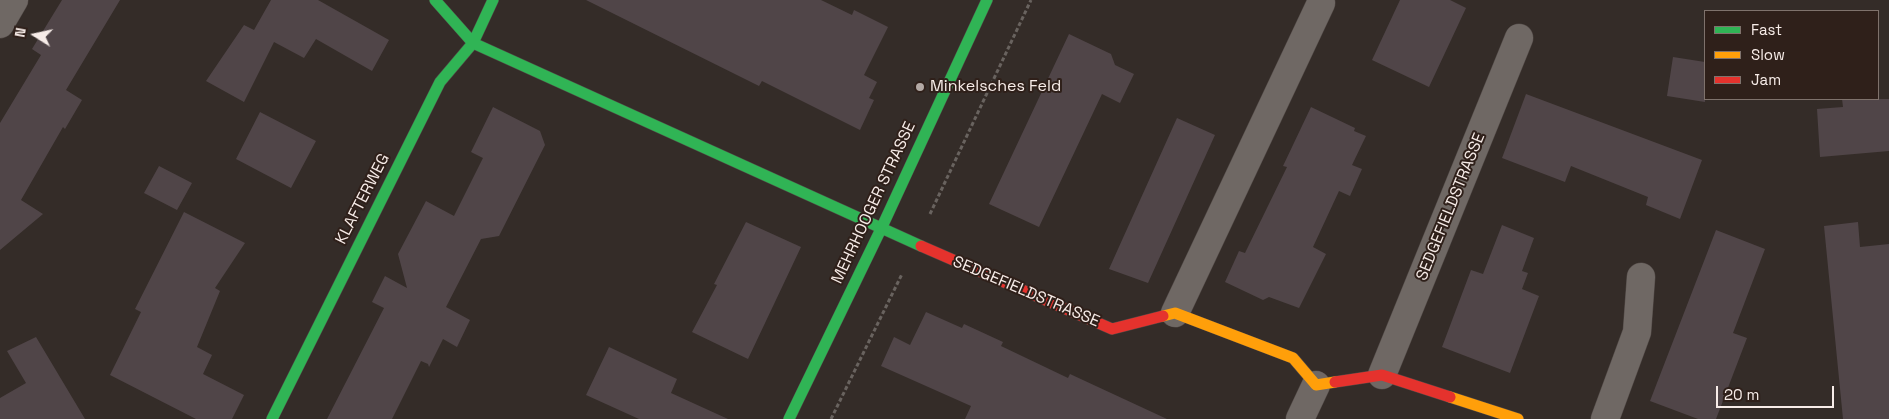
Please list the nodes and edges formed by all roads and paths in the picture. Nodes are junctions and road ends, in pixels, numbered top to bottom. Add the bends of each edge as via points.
1 (14, 0) edge
2 (435, 0) edge
3 (492, 0) edge
4 (987, 0) edge
5 (1031, 0) edge
6 (1321, 4) dead end
7 (0, 24) edge
8 (1519, 38) dead end
9 (473, 43) junction
10 (881, 229) junction
11 (916, 244) junction
12 (1641, 277) dead end
13 (1175, 313) junction
14 (1382, 375) junction
15 (1316, 385) junction
16 (272, 419) edge
17 (789, 419) edge
18 (831, 419) edge
19 (1300, 419) edge
20 (1518, 419) edge
21 (1605, 419) edge

1 - 7 street
2 - 9 street
3 - 9 street, KLAFTERWEG
4 - 10 street, MEHRHOOGER STRASSE
5 - 11 path
6 - 13 street
8 - 14 street, SEDGEFIELDSTRASSE
9 - 10 street
9 - 16 street, KLAFTERWEG via 440,82
10 - 11 street, SEDGEFIELDSTRASSE
10 - 17 street, MEHRHOOGER STRASSE
11 - 13 street, SEDGEFIELDSTRASSE via 1112,329
11 - 18 path
12 - 21 street via 1637,332
13 - 15 street via 1293,358
14 - 15 street
14 - 20 street
15 - 19 street

